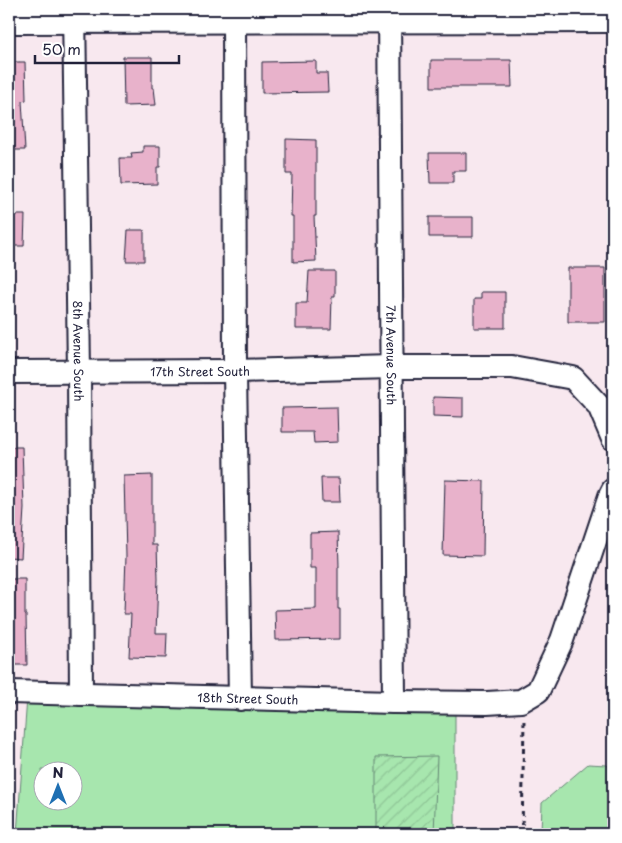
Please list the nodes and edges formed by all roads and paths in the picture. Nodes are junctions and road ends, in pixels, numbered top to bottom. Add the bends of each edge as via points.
1 (74, 15) edge
2 (234, 15) edge
3 (389, 15) edge
4 (613, 21) edge
5 (9, 22) edge
6 (392, 367) junction
7 (235, 371) junction
8 (9, 372) edge
9 (79, 372) junction
10 (613, 438) edge
11 (613, 490) edge
12 (9, 692) edge
13 (81, 694) junction
14 (240, 698) junction
15 (521, 701) junction
16 (394, 702) junction
17 (522, 834) edge

1 - 2 street
1 - 5 street
1 - 9 street, 8th Avenue South
2 - 3 street
2 - 7 street
3 - 4 street
3 - 6 street, 7th Avenue South
6 - 7 street, 17th Street South
6 - 10 street, 17th Street South via 512,367 573,378 599,406
6 - 16 street, 7th Avenue South
7 - 9 street, 17th Street South
7 - 14 street
8 - 9 street, 17th Street South
9 - 13 street, 8th Avenue South
11 - 15 street via 562,640 538,691
12 - 13 street, 18th Street South
13 - 14 street, 18th Street South
14 - 16 street, 18th Street South
15 - 16 street, 18th Street South
15 - 17 path via 524,712

